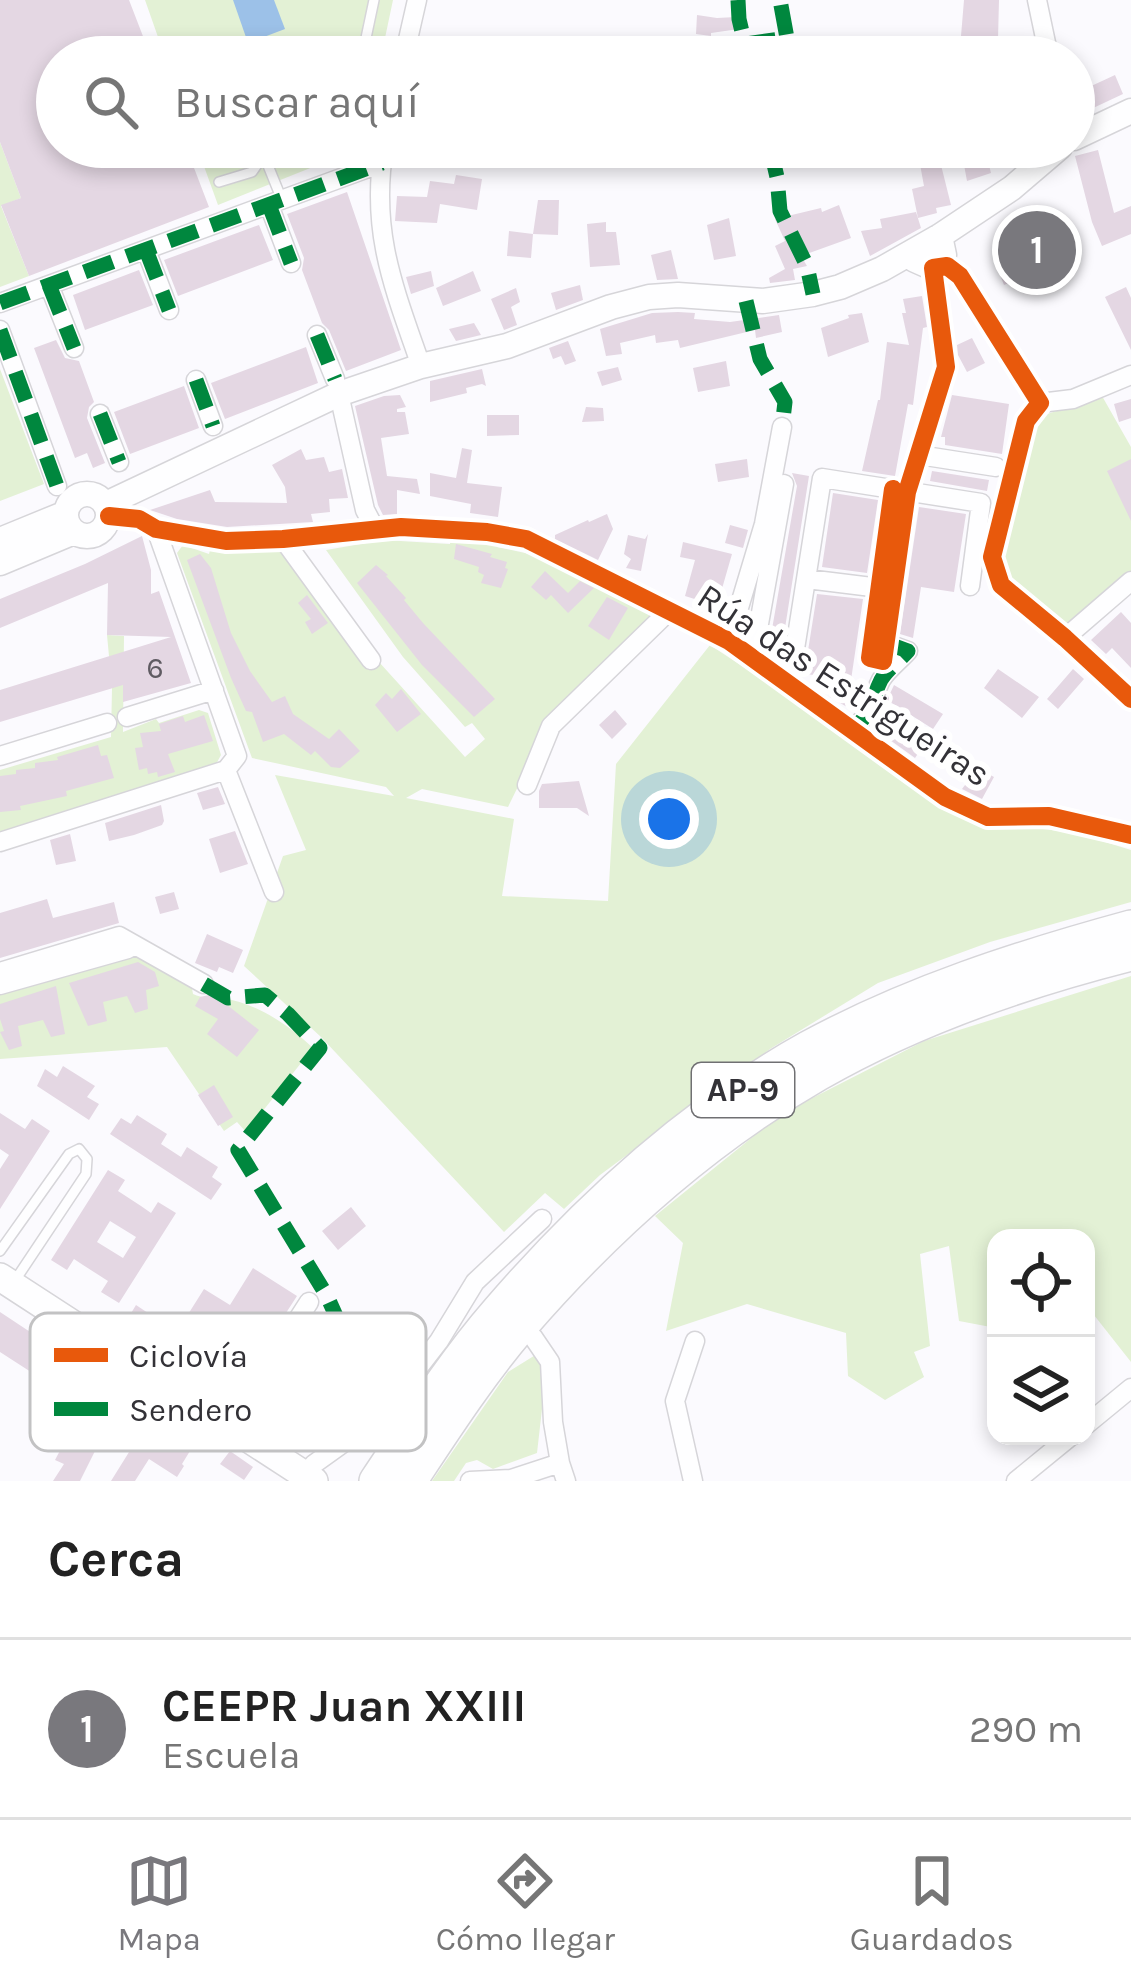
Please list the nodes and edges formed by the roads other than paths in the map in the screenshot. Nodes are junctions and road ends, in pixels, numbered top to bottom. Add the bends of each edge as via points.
1 (374, 0) edge
2 (417, 0) edge
3 (1037, 0) edge
4 (366, 36) edge
5 (409, 36) edge
6 (1045, 36) edge
7 (1131, 111) edge
8 (1095, 128) edge
9 (256, 168) edge
10 (267, 168) edge
11 (347, 168) edge
12 (382, 168) edge
13 (1028, 168) edge
14 (219, 182) dead end
15 (275, 202) junction
16 (146, 250) junction
17 (923, 260) junction
18 (291, 262) dead end
19 (49, 285) junction
20 (0, 303) edge
21 (169, 310) dead end
22 (0, 330) edge
23 (317, 335) dead end
24 (74, 348) dead end
25 (421, 366) junction
26 (1131, 375) edge
27 (196, 380) dead end
28 (337, 387) junction
29 (1040, 403) junction
30 (100, 414) dead end
31 (213, 425) dead end
32 (782, 428) dead end
33 (919, 455) junction
34 (119, 462) dead end
35 (996, 467) dead end
36 (784, 484) dead end
37 (57, 486) dead end
38 (900, 490) junction
39 (108, 510) junction
40 (70, 522) junction
41 (156, 529) junction
42 (375, 529) junction
43 (283, 539) junction
44 (0, 540) edge
45 (0, 563) edge
46 (807, 580) junction
47 (1131, 581) edge
48 (970, 586) dead end
49 (886, 589) junction
50 (669, 610) junction
51 (1065, 638) junction
52 (729, 641) junction
53 (371, 660) dead end
54 (214, 691) junction
55 (1131, 699) edge
56 (127, 717) dead end
57 (107, 724) dead end
58 (851, 730) junction
59 (0, 756) edge
60 (231, 763) junction
61 (527, 784) dead end
62 (1131, 835) edge
63 (0, 842) edge
64 (274, 892) dead end
65 (1131, 927) edge
66 (128, 949) dead end
67 (1131, 954) edge
68 (4, 979) edge
69 (204, 984) dead end
70 (542, 1220) dead end
71 (0, 1251) edge
72 (6, 1281) edge
73 (309, 1302) dead end
74 (55, 1313) edge
75 (302, 1313) edge
76 (533, 1337) dead end
77 (695, 1341) dead end
78 (426, 1358) edge
79 (1131, 1388) edge
80 (453, 1392) junction
81 (1095, 1418) edge
82 (426, 1423) edge
83 (1060, 1445) edge
84 (426, 1448) edge
85 (268, 1451) edge
86 (332, 1451) edge
87 (402, 1451) edge
88 (424, 1451) edge
89 (563, 1472) edge
90 (309, 1478) edge
91 (376, 1481) edge
92 (410, 1481) edge
93 (470, 1481) edge
94 (693, 1481) edge
95 (1016, 1481) edge

1 - 4 lane
2 - 5 street
3 - 6 street
7 - 8 street
9 - 14 lane
10 - 15 lane
11 - 15 street
12 - 25 street via 383,246
13 - 17 street via 940,236
15 - 16 street
15 - 18 street
16 - 19 street
16 - 21 street
17 - 25 street via 763,301 649,297
17 - 29 street via 960,276
17 - 33 street via 946,367
19 - 20 street
19 - 24 street
22 - 37 street
23 - 28 street
25 - 28 street
26 - 29 street
27 - 31 street
28 - 39 street
28 - 42 street
29 - 51 street via 1026,421 992,557 1001,585
30 - 34 street
32 - 52 street
33 - 35 street
33 - 38 street
36 - 46 street via 757,635 779,662 794,655
38 - 46 street via 822,478
38 - 48 street via 981,502
38 - 49 street
39 - 40 street via 94,536 80,536
39 - 40 street via 83,494 71,500
39 - 41 street, Rúa das Estrigueiras
40 - 44 street
40 - 45 street
41 - 43 street, Rúa das Estrigueiras via 226,541
41 - 54 street
42 - 43 street, Rúa das Estrigueiras
42 - 50 street, Rúa das Estrigueiras via 526,539
43 - 53 street
46 - 49 street
47 - 51 street
49 - 58 street via 871,658 883,661 886,643 908,651
50 - 52 street, Rúa das Estrigueiras
50 - 61 street, Rúa das Estrigueiras via 551,726
51 - 55 street
52 - 58 street, Rúa das Estrigueiras
54 - 56 street
54 - 60 street
57 - 59 street
58 - 62 street, Rúa das Estrigueiras via 945,797 988,817 1049,816
60 - 63 street
60 - 64 street
65 - 80 highway, AP-9 via 1055,947 863,1022 702,1117 567,1234 495,1314
66 - 68 street
67 - 80 highway, AP-9 via 950,1013 816,1074 666,1180
68 - 69 street via 119,936
70 - 78 street via 475,1282
71 - 72 lane via 79,1149 86,1174
72 - 74 main road
73 - 75 street
76 - 89 street via 550,1362
77 - 94 street via 675,1401
79 - 81 street
80 - 82 highway, AP-9
80 - 84 highway, AP-9
83 - 95 street
85 - 90 main road
86 - 90 street
87 - 91 highway, AP-9
88 - 92 highway, AP-9
89 - 93 street

